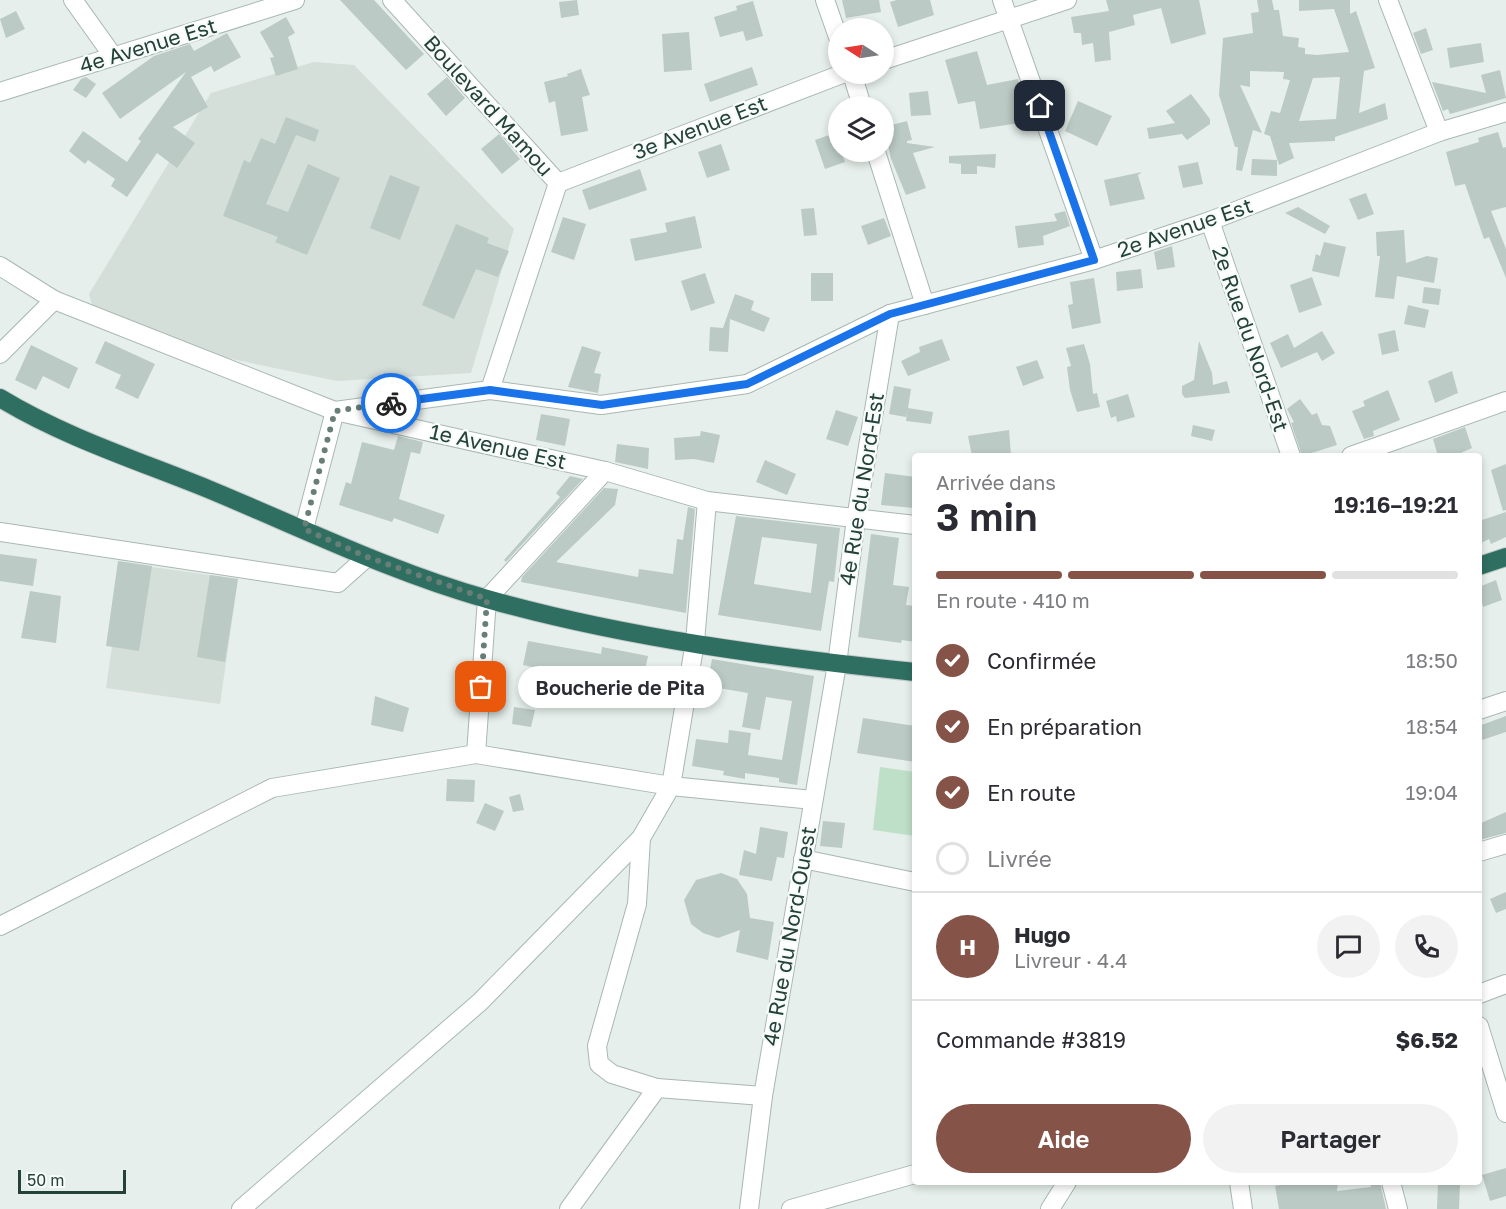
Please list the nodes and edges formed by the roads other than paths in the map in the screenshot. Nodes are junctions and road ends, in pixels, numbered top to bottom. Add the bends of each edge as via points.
1 (73, 0) edge
2 (295, 0) edge
3 (392, 0) edge
4 (825, 0) edge
5 (1002, 0) edge
6 (1067, 0) edge
7 (1388, 0) edge
8 (831, 18) edge
9 (1009, 19) junction
10 (112, 57) junction
11 (894, 57) edge
12 (828, 79) edge
13 (0, 92) edge
14 (1506, 112) edge
15 (1439, 132) junction
16 (879, 162) edge
17 (558, 183) junction
18 (1210, 221) junction
19 (1094, 260) junction
20 (0, 266) edge
21 (54, 300) junction
22 (925, 305) junction
23 (890, 314) junction
24 (0, 354) edge
25 (490, 390) junction
26 (0, 398) edge
27 (1506, 400) edge
28 (335, 411) junction
29 (1290, 453) edge
30 (1359, 453) edge
31 (605, 471) junction
32 (707, 501) junction
33 (856, 519) junction
34 (912, 525) edge
35 (304, 529) junction
36 (0, 532) edge
37 (1506, 556) edge
38 (367, 557) junction
39 (1482, 565) edge
40 (487, 599) junction
41 (695, 642) junction
42 (837, 664) junction
43 (912, 672) edge
44 (1506, 701) edge
45 (1482, 709) edge
46 (476, 754) junction
47 (671, 786) junction
48 (813, 800) junction
49 (641, 838) junction
50 (1506, 844) edge
51 (1482, 851) edge
52 (803, 859) junction
53 (912, 881) edge
54 (0, 926) edge
55 (1506, 984) edge
56 (1482, 993) edge
57 (1482, 1036) edge
58 (657, 1088) junction
59 (763, 1096) junction
60 (1506, 1113) edge
61 (912, 1175) edge
62 (1065, 1185) edge
63 (1239, 1185) edge
64 (1392, 1185) edge
65 (243, 1208) edge
66 (569, 1209) edge
67 (748, 1209) edge
68 (791, 1209) edge
69 (1050, 1209) edge
70 (1243, 1209) edge
71 (1398, 1209) edge

1 - 10 street
2 - 10 street, 4e Avenue Est
3 - 17 street, Boulevard Mamou
4 - 8 street
5 - 9 street
6 - 9 street
7 - 15 street
9 - 11 street
9 - 19 street
10 - 13 street, 4e Avenue Est
12 - 17 street, 3e Avenue Est
14 - 15 street, 2e Avenue Est
15 - 18 street, 2e Avenue Est
16 - 22 street
17 - 25 street, Boulevard Mamou
18 - 19 street, 2e Avenue Est
18 - 29 street, 2e Rue du Nord-Est
19 - 22 street, 2e Avenue Est
20 - 21 street, 1e Avenue Est
21 - 24 street
21 - 28 street, 1e Avenue Est
22 - 23 street, 2e Avenue Est
23 - 25 street, 2e Avenue Est via 747,384 602,405
23 - 33 street, 4e Rue du Nord-Est
25 - 28 street, 2e Avenue Est
26 - 35 highway via 55,426
27 - 30 street
28 - 31 street, 1e Avenue Est
28 - 35 street
31 - 32 street, 1e Avenue Est
31 - 40 street
32 - 33 street, 1e Avenue Est
32 - 41 street
33 - 34 street, 1e Avenue Est
33 - 42 street, 4e Rue du Nord-Est
35 - 38 highway
36 - 38 street via 338,583
37 - 39 highway
38 - 40 highway
40 - 41 highway
40 - 46 street
41 - 42 highway
41 - 47 street
42 - 43 highway
42 - 48 street, 4e Rue du Nord-Ouest
44 - 45 street
46 - 47 street
46 - 54 street via 272,788
47 - 48 street
47 - 49 street
48 - 52 street, 4e Rue du Nord-Ouest
49 - 58 street via 637,904 597,1046 599,1064 612,1074
49 - 65 street via 480,1002
50 - 51 street
52 - 53 street
52 - 59 street, 4e Rue du Nord-Ouest
55 - 56 street
57 - 60 street
58 - 59 street
58 - 66 street
59 - 67 street, 4e Rue du Nord-Ouest
61 - 68 street
62 - 69 street
63 - 70 street
64 - 71 street

